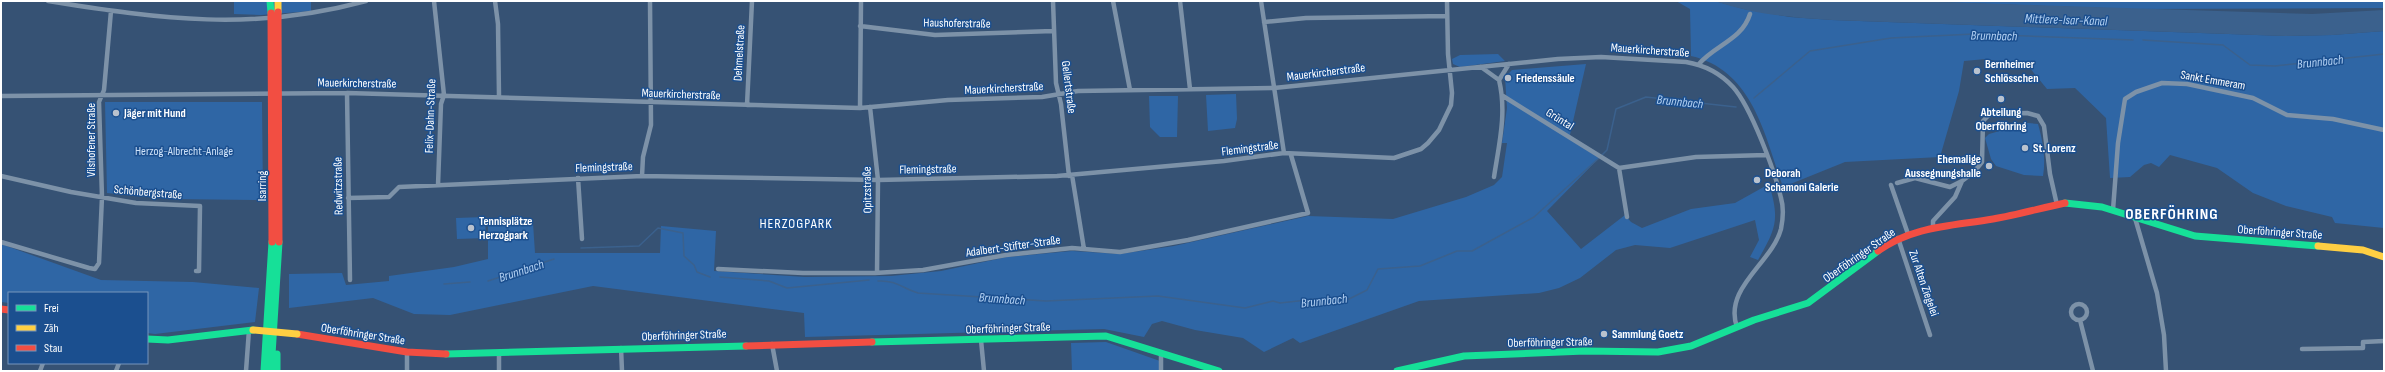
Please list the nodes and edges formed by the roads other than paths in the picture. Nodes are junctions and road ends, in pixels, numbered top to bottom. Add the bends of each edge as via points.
1 (48, 1) edge
2 (270, 1) edge
3 (278, 1) edge
4 (366, 1) edge
5 (434, 1) edge
6 (495, 1) edge
7 (650, 1) edge
8 (752, 1) edge
9 (861, 1) edge
10 (1053, 1) edge
11 (1113, 1) edge
12 (1180, 1) edge
13 (1261, 1) edge
14 (1447, 1) edge
15 (111, 11) junction
16 (274, 12) junction
17 (1750, 14) dead end
18 (1447, 16) junction
19 (1264, 22) junction
20 (860, 26) junction
21 (1053, 31) junction
22 (1510, 64) junction
23 (1699, 64) junction
24 (1481, 67) junction
25 (1450, 70) junction
26 (1499, 80) junction
27 (1274, 88) junction
28 (1190, 89) junction
29 (1130, 90) junction
30 (347, 92) junction
31 (1058, 94) junction
32 (444, 95) junction
33 (1, 96) edge
34 (101, 96) junction
35 (499, 96) junction
36 (1503, 96) junction
37 (650, 103) junction
38 (747, 106) junction
39 (870, 107) junction
40 (860, 108) junction
41 (2384, 130) edge
42 (1284, 153) junction
43 (1291, 155) junction
44 (1766, 155) junction
45 (1619, 168) junction
46 (1, 176) edge
47 (642, 176) junction
48 (1071, 176) junction
49 (1494, 177) dead end
50 (578, 178) junction
51 (878, 180) junction
52 (1962, 181) junction
53 (1897, 183) dead end
54 (438, 185) junction
55 (1891, 185) dead end
56 (102, 198) junction
57 (348, 198) junction
58 (2057, 205) junction
59 (2113, 210) junction
60 (1627, 217) dead end
61 (2135, 218) junction
62 (1932, 227) junction
63 (1908, 234) junction
64 (1898, 238) junction
65 (582, 239) dead end
66 (1, 242) edge
67 (276, 242) junction
68 (1084, 249) junction
69 (2384, 257) edge
70 (718, 269) dead end
71 (196, 271) dead end
72 (877, 272) junction
73 (350, 280) dead end
74 (2080, 320) dead end
75 (275, 322) junction
76 (1737, 327) junction
77 (251, 330) junction
78 (268, 331) junction
79 (1930, 335) dead end
80 (148, 340) edge
81 (981, 340) junction
82 (2384, 341) edge
83 (772, 344) junction
84 (621, 348) junction
85 (2302, 349) dead end
86 (407, 352) junction
87 (499, 352) junction
88 (1161, 353) junction
89 (1412, 369) edge
90 (246, 371) edge
91 (259, 371) edge
92 (264, 371) edge
93 (271, 371) edge
94 (277, 371) edge
95 (407, 371) edge
96 (499, 371) edge
97 (622, 371) edge
98 (777, 371) edge
99 (984, 371) edge
100 (1161, 371) edge
101 (1219, 371) edge
102 (1397, 371) edge
103 (2093, 371) edge
104 (2166, 371) edge

1 - 15 street
2 - 16 main road, Isarring
3 - 16 main road, Isarring
4 - 15 street via 326,12 254,20 189,20
5 - 32 street, Felix-Dahn-Straße
6 - 35 street
7 - 37 street
8 - 38 street, Dehmelstraße
9 - 20 street
10 - 21 street, Gellertstraße
11 - 29 street
12 - 28 street
13 - 19 street
14 - 18 street, Flemingstraße
15 - 34 street, Vilshofener Straße via 104,90
16 - 67 main road, Isarring, bridge
17 - 23 street via 1745,26 1737,35 1712,51
18 - 19 street via 1306,18
18 - 25 street, Flemingstraße
19 - 27 street
20 - 21 street, Haushoferstraße via 936,35
20 - 40 street
21 - 31 street, Gellertstraße
22 - 23 street, Mauerkircherstraße via 1601,57
22 - 24 street, Mauerkircherstraße
22 - 26 street
23 - 44 street, Mauerkircherstraße via 1726,80 1734,88 1749,112
24 - 25 street, Mauerkircherstraße
24 - 26 street
25 - 27 street, Mauerkircherstraße via 1380,75
25 - 43 street, Flemingstraße via 1452,93 1446,118 1439,130 1421,149 1394,158
26 - 36 street
27 - 28 street, Mauerkircherstraße
27 - 42 street
28 - 29 street, Mauerkircherstraße
29 - 31 street, Mauerkircherstraße
30 - 32 street, Mauerkircherstraße
30 - 34 street, Mauerkircherstraße
30 - 57 street, Redwitzstraße
31 - 39 street, Mauerkircherstraße
31 - 48 street, Gellertstraße
32 - 35 street, Mauerkircherstraße
32 - 54 street, Felix-Dahn-Straße via 441,104
33 - 34 street, Mauerkircherstraße
34 - 56 street, Vilshofener Straße via 99,102
35 - 37 street, Mauerkircherstraße
36 - 45 street, Grüntal
36 - 49 street via 1504,110
37 - 38 street, Mauerkircherstraße
37 - 47 street via 651,125 643,157
38 - 40 street, Mauerkircherstraße
39 - 40 street, Mauerkircherstraße
39 - 51 street, Opitzstraße
41 - 59 street, Sankt Emmeram via 2333,119 2287,115 2253,98 2187,84 2162,83 2136,92 2125,99 2118,143
42 - 43 street, Flemingstraße
42 - 48 street, Flemingstraße
43 - 68 street, Adalbert-Stifter-Straße via 1308,213 1188,240 1120,252
44 - 45 street via 1696,157
44 - 76 street, Mauerkircherstraße via 1782,200 1783,220 1772,248 1737,300 1733,314
45 - 60 street
46 - 56 street, Schönbergstraße via 71,192 96,194
47 - 50 street, Flemingstraße
47 - 51 street, Flemingstraße
48 - 51 street, Flemingstraße
48 - 68 street, Gellertstraße
50 - 54 street, Flemingstraße
50 - 65 street
51 - 72 street, Opitzstraße
52 - 53 street via 1950,187 1919,179
52 - 58 street via 1982,162 1983,121 1990,114 2027,113 2038,116 2044,126
52 - 62 street via 1955,197 1933,221
54 - 57 street, Flemingstraße via 399,187 390,197
55 - 63 street
56 - 66 street, Vilshofener Straße via 99,263 95,269
56 - 71 street, Schönbergstraße via 136,203 200,206 199,271
57 - 73 street, Redwitzstraße
58 - 59 main road, Oberföhringer Straße via 2080,203
58 - 62 main road, Oberföhringer Straße
59 - 61 main road, Oberföhringer Straße
61 - 69 main road, Oberföhringer Straße via 2195,236 2363,250
61 - 104 street via 2157,293 2164,335
62 - 63 main road, Oberföhringer Straße
63 - 64 main road, Oberföhringer Straße
64 - 76 main road, Oberföhringer Straße via 1808,303
64 - 79 street, Zur Alten Ziegelei
67 - 75 main road, Isarring
67 - 78 main road, Isarring
68 - 72 street, Adalbert-Stifter-Straße via 1006,255 935,269
70 - 72 street, Adalbert-Stifter-Straße via 803,273
74 - 103 street
75 - 93 main road, Isarring
75 - 94 main road
76 - 89 main road, Oberföhringer Straße via 1691,346 1668,351 1464,356
77 - 80 main road, Oberföhringer Straße
77 - 86 main road, Oberföhringer Straße, bridge via 297,334
77 - 90 street
78 - 91 main road
78 - 92 main road, Isarring
81 - 83 main road, Oberföhringer Straße
81 - 88 main road, Oberföhringer Straße via 1106,336 1136,342
81 - 99 street
82 - 85 street via 2363,342 2363,348
83 - 84 main road, Oberföhringer Straße
83 - 98 street
84 - 87 main road, Oberföhringer Straße
84 - 97 street
86 - 87 main road, Oberföhringer Straße
86 - 95 street
87 - 96 street
88 - 100 street
88 - 101 main road, Oberföhringer Straße
89 - 102 main road, Oberföhringer Straße

